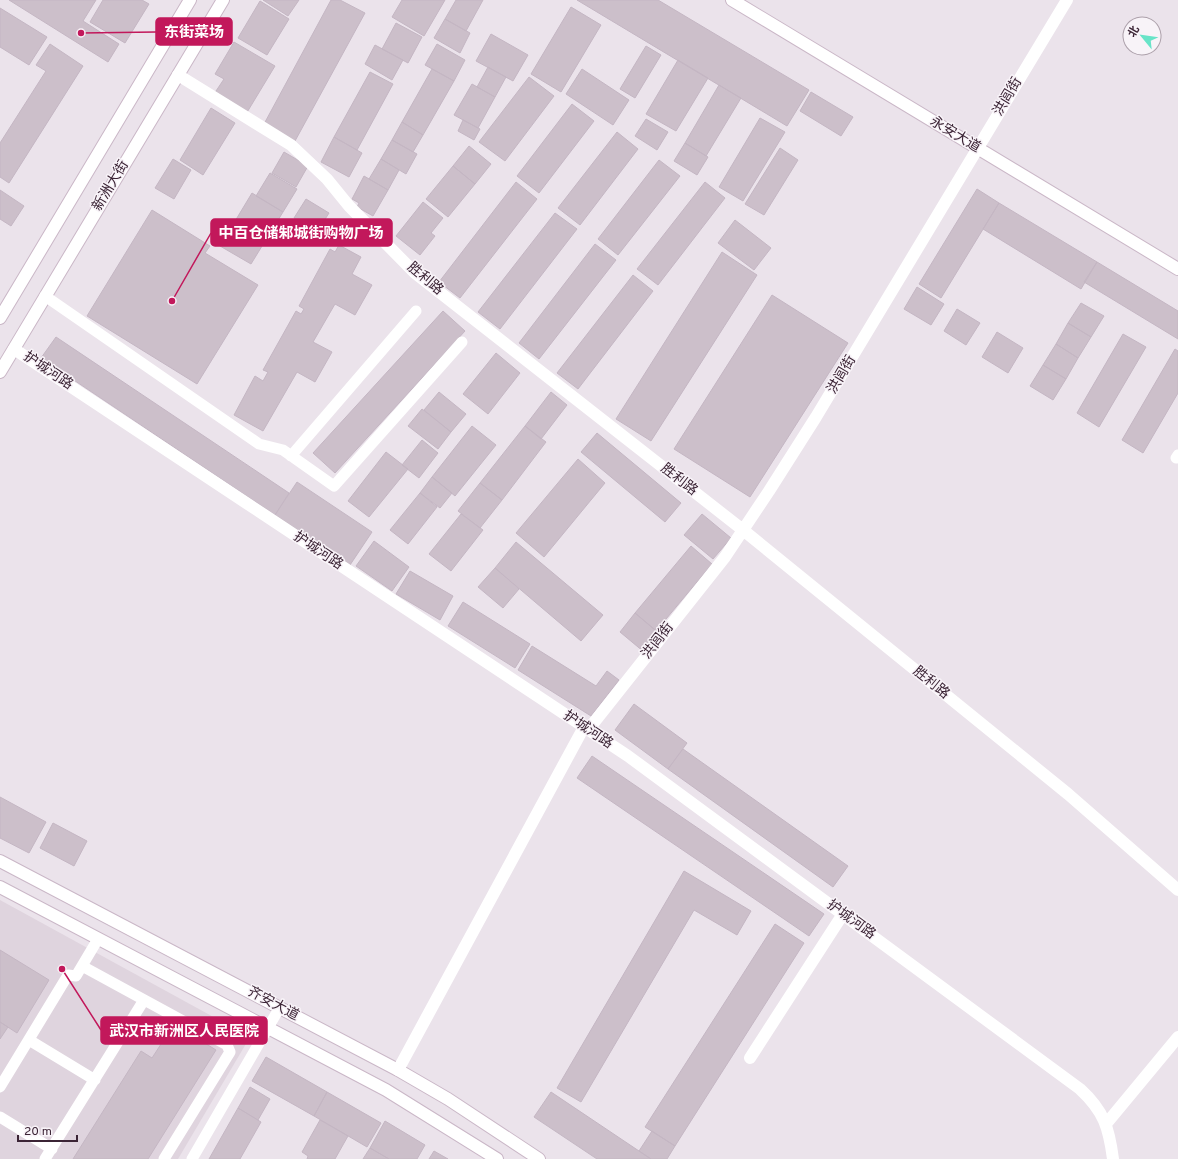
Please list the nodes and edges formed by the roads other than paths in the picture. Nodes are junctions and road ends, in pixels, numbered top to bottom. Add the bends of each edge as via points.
1 (190, 0) edge
2 (223, 0) edge
3 (732, 0) edge
4 (1067, 0) edge
5 (178, 75) junction
6 (977, 148) junction
7 (1178, 269) edge
8 (45, 296) junction
9 (416, 311) dead end
10 (0, 318) edge
11 (462, 342) dead end
12 (14, 349) junction
13 (0, 372) edge
14 (291, 456) junction
15 (743, 530) junction
16 (586, 728) junction
17 (0, 861) edge
18 (0, 887) edge
19 (1178, 890) edge
20 (843, 914) junction
21 (98, 939) junction
22 (82, 966) junction
23 (144, 1000) junction
24 (280, 1007) junction
25 (268, 1027) junction
26 (1178, 1037) edge
27 (29, 1040) junction
28 (750, 1058) dead end
29 (398, 1070) junction
30 (94, 1080) junction
31 (0, 1087) edge
32 (0, 1117) edge
33 (1106, 1124) junction
34 (52, 1149) junction
35 (45, 1159) edge
36 (164, 1159) edge
37 (192, 1159) edge
38 (497, 1159) edge
39 (539, 1159) edge
40 (1113, 1159) edge

1 - 10 street, 新洲大街
2 - 5 street, 新洲大街
3 - 6 street, 永安大道
4 - 6 street, 洪闾街
5 - 8 street, 新洲大街
5 - 15 street, 胜利路 via 291,145 327,179 349,206 416,273
6 - 7 street, 永安大道
6 - 15 street, 洪闾街 via 816,418
8 - 12 street, 新洲大街
8 - 14 lane via 259,444 283,450
9 - 14 lane
11 - 14 lane via 334,486
12 - 13 street, 新洲大街
12 - 16 street, 护城河路
15 - 16 street, 洪闾街 via 725,556
15 - 19 street, 胜利路 via 1068,794
16 - 20 street, 护城河路
16 - 29 street, 洪闾街
17 - 24 street, 齐安大道
18 - 21 street, 齐安大道
20 - 28 street
20 - 33 street, 护城河路 via 1080,1088 1092,1100
21 - 22 lane
21 - 25 street, 齐安大道
22 - 23 lane
22 - 27 lane via 76,976 68,975
23 - 30 lane
23 - 36 lane via 227,1045 230,1052
24 - 25 lane
24 - 29 street, 齐安大道
25 - 37 lane
25 - 38 street, 齐安大道 via 386,1090
26 - 33 street
27 - 30 lane
27 - 31 lane
29 - 39 street, 齐安大道
30 - 34 lane
32 - 34 lane
33 - 40 street, 护城河路
34 - 35 lane

